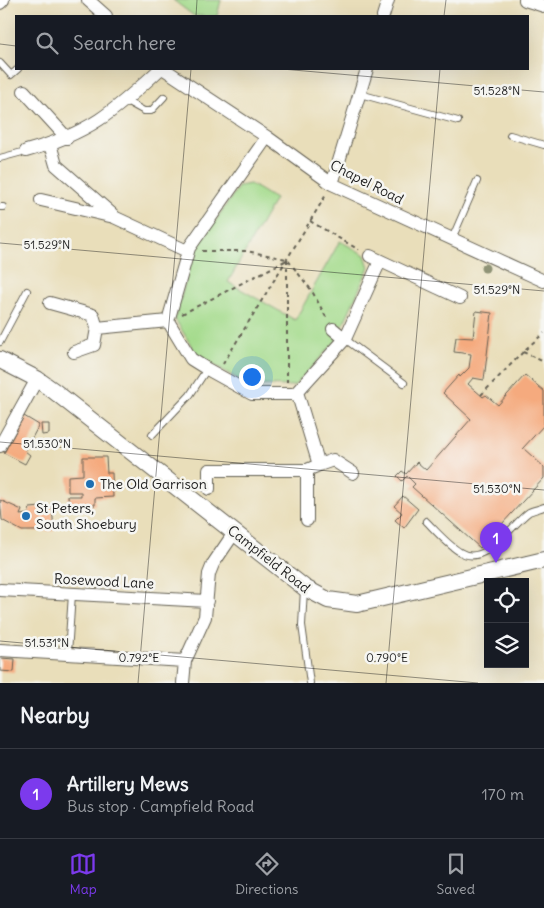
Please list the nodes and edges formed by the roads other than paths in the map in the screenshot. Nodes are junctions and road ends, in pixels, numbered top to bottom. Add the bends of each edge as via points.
1 (3, 0) edge
2 (88, 0) edge
3 (388, 0) edge
4 (525, 0) edge
5 (0, 3) edge
6 (544, 6) edge
7 (105, 15) edge
8 (383, 15) edge
9 (0, 63) edge
10 (17, 70) edge
11 (159, 70) edge
12 (166, 70) edge
13 (368, 70) edge
14 (24, 91) dead end
15 (360, 94) junction
16 (164, 97) dead end
17 (126, 101) junction
18 (458, 121) dead end
19 (510, 135) dead end
20 (267, 137) junction
21 (67, 138) junction
22 (50, 144) junction
23 (544, 145) edge
24 (26, 151) joint
25 (0, 158) edge
26 (476, 181) dead end
27 (332, 184) junction
28 (41, 200) dead end
29 (114, 217) junction
30 (452, 239) junction
31 (187, 251) junction
32 (544, 281) edge
33 (27, 291) dead end
34 (460, 298) dead end
35 (50, 303) dead end
36 (168, 321) junction
37 (97, 328) junction
38 (334, 329) road end
39 (345, 339) junction
40 (0, 342) edge
41 (74, 352) dead end
42 (0, 360) edge
43 (212, 372) junction
44 (37, 379) junction
45 (404, 382) dead end
46 (292, 393) junction
47 (4, 428) edge
48 (152, 435) dead end
49 (0, 446) edge
50 (313, 468) junction
51 (353, 473) dead end
52 (208, 489) dead end
53 (544, 507) edge
54 (307, 520) dead end
55 (426, 521) dead end
56 (234, 532) junction
57 (544, 560) edge
58 (495, 577) edge
59 (304, 588) junction
60 (0, 590) edge
61 (72, 594) junction
62 (207, 601) junction
63 (0, 650) edge
64 (68, 653) junction
65 (185, 661) junction
66 (183, 683) edge
67 (310, 683) edge

1 - 5 street
2 - 7 street
3 - 8 street
4 - 6 street
9 - 10 lane via 11,75
11 - 17 street
12 - 20 street, Chapel Road
13 - 15 street
14 - 21 street
15 - 18 lane
15 - 27 street
16 - 17 lane via 151,112
17 - 21 street
19 - 23 lane
20 - 27 street, Chapel Road
20 - 31 street
21 - 22 street
22 - 24 street
22 - 29 street via 56,165
24 - 25 lane
26 - 30 lane
27 - 30 street, Chapel Road
28 - 29 street
29 - 31 street
30 - 32 street, Chapel Road
31 - 36 street
33 - 40 lane
34 - 39 street via 375,258
35 - 37 street via 93,315
36 - 37 street
36 - 43 street via 191,359
37 - 41 street via 94,345
38 - 39 street
39 - 45 lane
39 - 46 street
42 - 44 street, Campfield Road
43 - 46 street via 252,394
43 - 48 lane
44 - 47 street
44 - 56 street, Campfield Road
46 - 50 street
47 - 49 street
50 - 51 street via 333,460
50 - 52 street via 209,470
50 - 54 street
53 - 55 lane via 530,512 493,547 483,553 469,555 460,553
56 - 59 street, Campfield Road
56 - 62 street via 209,574
57 - 58 street, Campfield Road
58 - 59 street, Campfield Road via 357,604 328,600
59 - 67 lane via 302,625
60 - 61 street, Rosewood Lane
61 - 62 street, Rosewood Lane
61 - 64 lane
62 - 65 street via 202,627
63 - 64 street
64 - 65 street
65 - 66 street

